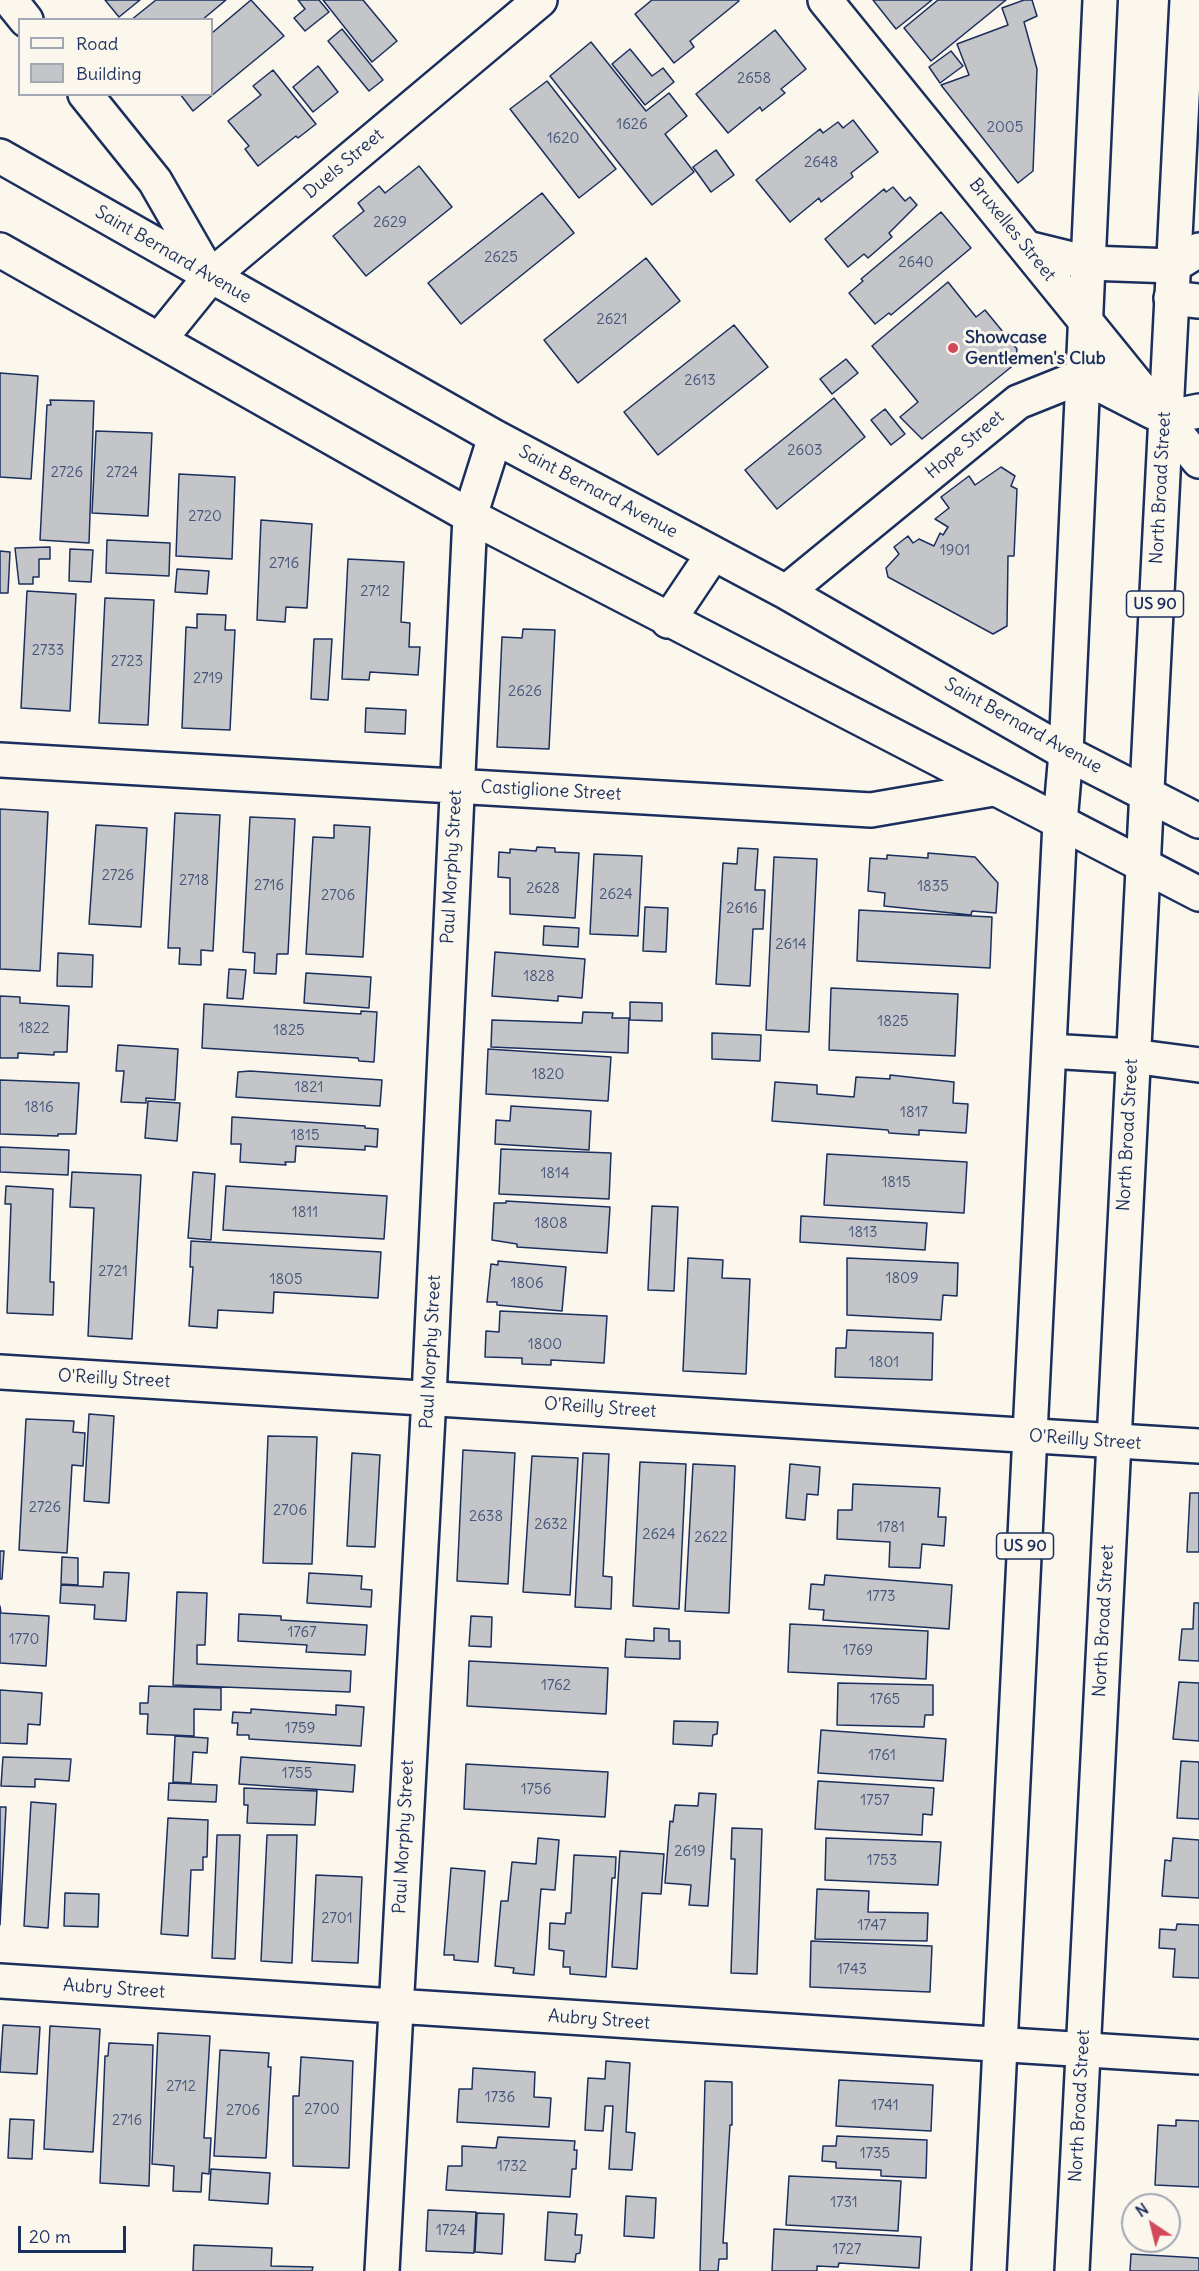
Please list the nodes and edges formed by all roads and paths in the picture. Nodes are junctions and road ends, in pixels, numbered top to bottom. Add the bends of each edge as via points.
1 (10, 0) edge
2 (540, 0) edge
3 (825, 0) edge
4 (1100, 0) edge
5 (1187, 0) edge
6 (24, 18) edge
7 (88, 96) edge
8 (0, 156) edge
9 (1027, 248) junction
10 (0, 250) edge
11 (1088, 263) junction
12 (210, 277) junction
13 (1185, 279) edge
14 (1085, 320) junction
15 (159, 340) junction
16 (1083, 376) junction
17 (1199, 411) edge
18 (1165, 418) junction
19 (495, 437) junction
20 (1199, 461) edge
21 (470, 516) junction
22 (713, 554) junction
23 (786, 592) junction
24 (668, 621) junction
25 (1066, 753) junction
26 (0, 760) edge
27 (456, 786) junction
28 (993, 789) junction
29 (1145, 791) junction
30 (1199, 821) edge
31 (1060, 822) junction
32 (1142, 863) junction
33 (1199, 894) edge
34 (1049, 1052) junction
35 (1132, 1056) junction
36 (1199, 1065) edge
37 (0, 1372) edge
38 (429, 1398) junction
39 (1030, 1436) junction
40 (1113, 1442) junction
41 (1199, 1446) edge
42 (0, 1981) edge
43 (394, 2007) junction
44 (1000, 2044) junction
45 (1083, 2050) junction
46 (1199, 2057) edge
47 (382, 2271) edge
48 (989, 2271) edge
49 (1072, 2271) edge

1 - 6 street
2 - 12 street, Duels Street
3 - 9 street, Bruxelles Street
4 - 11 street, US 90
5 - 13 street, North Broad Street / US 90
7 - 12 street via 155,181
8 - 12 street, Saint Bernard Avenue
9 - 11 street
9 - 14 street, Bruxelles Street
10 - 15 street
11 - 13 street
11 - 14 street, US 90
12 - 15 street, Duels Street
12 - 19 street, Saint Bernard Avenue
13 - 18 street, North Broad Street / US 90
14 - 16 street, US 90
14 - 18 street, Bruxelles Street
15 - 21 street
16 - 18 street
16 - 23 street, Hope Street via 1018,402
16 - 25 street, US 90
17 - 18 street
18 - 20 street, Bruxelles Street
18 - 29 street, North Broad Street / US 90
19 - 21 street, Paul Morphy Street
19 - 22 street, Saint Bernard Avenue
21 - 24 street
21 - 27 street, Paul Morphy Street
22 - 23 street, Saint Bernard Avenue
22 - 24 street
23 - 25 street, Saint Bernard Avenue
24 - 28 street
25 - 29 street, Saint Bernard Avenue
25 - 31 street, US 90
26 - 27 street, Castiglione Street
27 - 28 street, Castiglione Street via 871,810
27 - 38 street, Paul Morphy Street
28 - 31 street
29 - 30 street, Saint Bernard Avenue
29 - 32 street, North Broad Street / US 90
31 - 32 street
31 - 34 street, US 90
32 - 33 street
32 - 35 street, North Broad Street / US 90
34 - 35 street
34 - 39 street, US 90
35 - 36 street
35 - 40 street, North Broad Street / US 90
37 - 38 street, O'Reilly Street
38 - 39 street, O'Reilly Street
38 - 43 street, Paul Morphy Street
39 - 40 street, O'Reilly Street
39 - 44 street, US 90
40 - 41 street, O'Reilly Street
40 - 45 street, North Broad Street / US 90
42 - 43 street, Aubry Street
43 - 44 street, Aubry Street
43 - 47 street, Paul Morphy Street
44 - 45 street, Aubry Street
44 - 48 street, US 90
45 - 46 street, Aubry Street
45 - 49 street, North Broad Street / US 90

